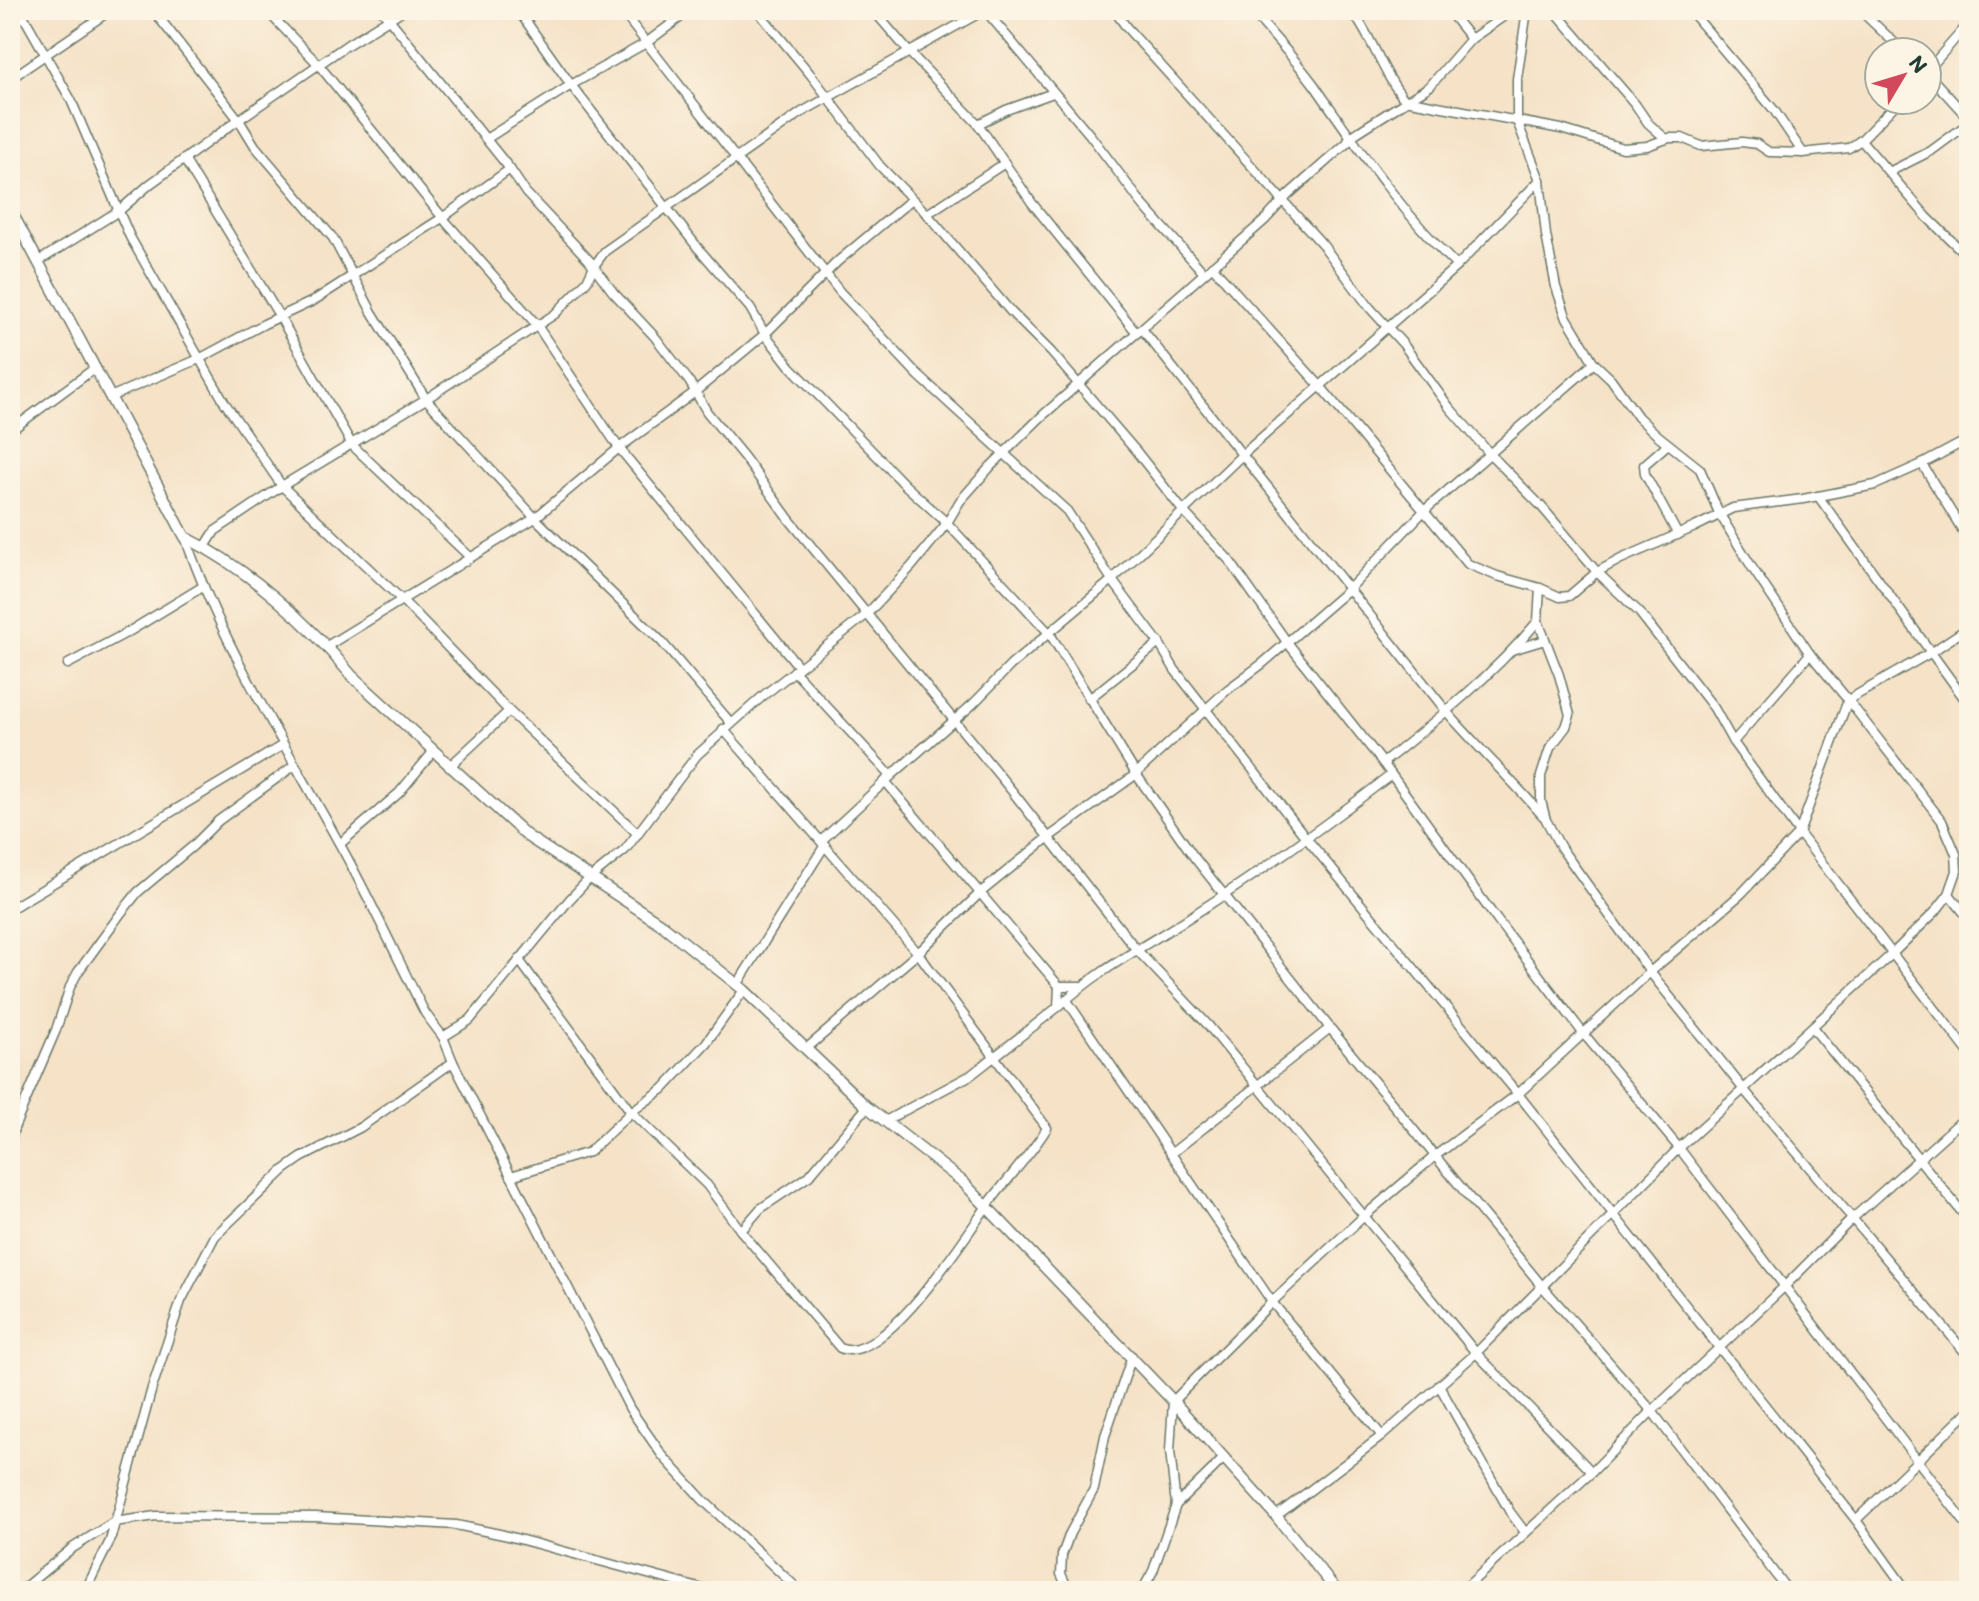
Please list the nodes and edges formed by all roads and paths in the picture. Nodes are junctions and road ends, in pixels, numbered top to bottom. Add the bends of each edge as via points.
1 (20, 10) edge
2 (111, 10) edge
3 (153, 10) edge
4 (266, 10) edge
5 (382, 10) edge
6 (403, 10) edge
7 (518, 10) edge
8 (621, 10) edge
9 (690, 10) edge
10 (757, 10) edge
11 (873, 10) edge
12 (985, 10) edge
13 (1114, 10) edge
14 (1251, 10) edge
15 (1351, 10) edge
16 (1448, 10) edge
17 (1513, 10) edge
18 (1527, 10) edge
19 (1554, 10) edge
20 (1690, 10) edge
21 (1860, 10) edge
22 (390, 19) junction
23 (1969, 23) edge
24 (1887, 36) edge
25 (1471, 39) junction
26 (646, 43) junction
27 (909, 52) junction
28 (1943, 53) edge
29 (46, 54) junction
30 (318, 64) junction
31 (10, 79) edge
32 (571, 85) junction
33 (1943, 91) edge
34 (1053, 93) junction
35 (827, 98) junction
36 (1405, 100) junction
37 (1884, 116) edge
38 (239, 120) junction
39 (1517, 121) junction
40 (1969, 121) edge
41 (978, 124) junction
42 (1350, 137) junction
43 (486, 139) junction
44 (1666, 139) junction
45 (1861, 140) junction
46 (1803, 153) junction
47 (735, 158) junction
48 (184, 159) junction
49 (1005, 163) junction
50 (510, 169) junction
51 (1889, 172) junction
52 (1540, 180) junction
53 (911, 200) junction
54 (1283, 200) junction
55 (667, 206) junction
56 (10, 209) edge
57 (120, 210) junction
58 (927, 214) junction
59 (442, 218) junction
60 (23, 233) junction
61 (10, 237) edge
62 (1969, 258) edge
63 (39, 261) junction
64 (594, 266) junction
65 (1212, 266) junction
66 (1457, 266) junction
67 (826, 272) junction
68 (1204, 273) junction
69 (354, 274) junction
70 (280, 317) junction
71 (536, 324) junction
72 (1388, 328) junction
73 (1139, 331) junction
74 (765, 334) junction
75 (199, 359) junction
76 (1594, 363) junction
77 (95, 368) junction
78 (1079, 384) junction
79 (1321, 387) junction
80 (695, 392) junction
81 (110, 397) junction
82 (426, 399) junction
83 (10, 431) edge
84 (1969, 439) edge
85 (1668, 444) junction
86 (352, 445) junction
87 (619, 448) junction
88 (1003, 454) junction
89 (1243, 454) junction
90 (1490, 454) junction
91 (1922, 464) junction
92 (282, 486) junction
93 (1818, 496) junction
94 (1424, 511) junction
95 (1184, 512) junction
96 (1719, 513) junction
97 (535, 518) junction
98 (947, 523) junction
99 (1678, 535) junction
100 (185, 537) junction
101 (1969, 541) edge
102 (205, 547) junction
103 (470, 557) junction
104 (1597, 572) junction
105 (1112, 580) junction
106 (202, 587) junction
107 (1350, 588) junction
108 (1540, 588) junction
109 (402, 600) junction
110 (866, 615) junction
111 (1538, 621) junction
112 (1969, 627) edge
113 (1050, 634) junction
114 (1545, 640) junction
115 (1287, 642) junction
116 (1159, 643) junction
117 (327, 646) junction
118 (1515, 649) junction
119 (1930, 653) junction
120 (1810, 654) junction
121 (68, 664) dead end
122 (796, 669) junction
123 (1089, 699) junction
124 (1848, 700) junction
125 (1969, 705) edge
126 (1207, 710) junction
127 (509, 711) junction
128 (1447, 712) junction
129 (954, 720) junction
130 (727, 726) junction
131 (1733, 742) junction
132 (283, 745) junction
133 (433, 752) junction
134 (1383, 763) junction
135 (295, 765) junction
136 (449, 767) junction
137 (1136, 774) junction
138 (1391, 775) junction
139 (888, 779) junction
140 (1546, 820) junction
141 (1799, 833) junction
142 (638, 834) junction
143 (1049, 837) junction
144 (1307, 839) junction
145 (823, 843) junction
146 (340, 844) junction
147 (1969, 867) edge
148 (1957, 871) junction
149 (589, 879) junction
150 (980, 893) junction
151 (1224, 893) junction
152 (1949, 894) junction
153 (10, 909) edge
154 (1969, 919) edge
155 (1136, 949) junction
156 (918, 953) junction
157 (1892, 954) junction
158 (519, 960) junction
159 (1650, 972) junction
160 (1059, 986) junction
161 (1081, 986) junction
162 (740, 987) junction
163 (1066, 999) junction
164 (1058, 1007) junction
165 (1330, 1028) junction
166 (1813, 1028) junction
167 (1583, 1033) junction
168 (443, 1037) junction
169 (807, 1048) junction
170 (1969, 1053) edge
171 (994, 1055) junction
172 (453, 1062) junction
173 (1258, 1086) junction
174 (1745, 1091) junction
175 (1518, 1094) junction
176 (10, 1097) edge
177 (867, 1107) junction
178 (631, 1112) junction
179 (1969, 1114) edge
180 (885, 1121) junction
181 (14, 1128) junction
182 (10, 1145) edge
183 (1679, 1148) junction
184 (1172, 1153) junction
185 (1435, 1156) junction
186 (1918, 1158) junction
187 (511, 1176) junction
188 (987, 1206) junction
189 (1613, 1216) junction
190 (1363, 1217) junction
191 (1853, 1218) junction
192 (1969, 1221) edge
193 (741, 1231) junction
194 (1786, 1285) junction
195 (1542, 1286) junction
196 (1272, 1302) junction
197 (1718, 1349) junction
198 (1476, 1353) junction
199 (1132, 1356) junction
200 (1969, 1357) edge
201 (1439, 1385) junction
202 (1173, 1401) junction
203 (1652, 1411) junction
204 (1969, 1411) edge
205 (1382, 1436) junction
206 (1224, 1458) junction
207 (1917, 1463) junction
208 (1592, 1472) junction
209 (1176, 1505) junction
210 (1276, 1516) junction
211 (1856, 1520) junction
212 (114, 1522) junction
213 (1969, 1528) edge
214 (1525, 1532) junction
215 (20, 1591) edge
216 (85, 1591) edge
217 (710, 1591) edge
218 (800, 1591) edge
219 (1069, 1591) edge
220 (1142, 1591) edge
221 (1337, 1591) edge
222 (1462, 1591) edge
223 (1788, 1591) edge
224 (1907, 1591) edge

1 - 29 street
2 - 29 street
3 - 38 street
4 - 30 street
5 - 22 street
6 - 22 street
7 - 32 street
8 - 26 street
9 - 26 street
10 - 35 street
11 - 27 street
12 - 27 street
12 - 34 street
13 - 54 street
14 - 42 street
15 - 36 street via 1389,82
16 - 25 street
17 - 25 street
18 - 39 street
19 - 44 street
20 - 46 street
21 - 24 street
22 - 30 street
22 - 43 street
23 - 28 street
25 - 36 street via 1430,86
26 - 32 street
26 - 47 street
27 - 35 street
27 - 41 street
29 - 31 street
29 - 57 street
30 - 38 street
30 - 59 street
32 - 43 street
32 - 55 street
33 - 40 street
34 - 41 street
34 - 68 street
35 - 47 street
35 - 53 street
36 - 39 street
36 - 42 street
37 - 45 street
38 - 48 street
38 - 69 street via 333,238
39 - 44 street via 1623,148
39 - 52 street
40 - 51 street via 1931,151
41 - 49 street
42 - 54 street
42 - 66 street
43 - 50 street
44 - 46 street via 1682,138 1701,146 1742,142 1769,152
45 - 46 street via 1841,150
45 - 51 street
47 - 55 street
47 - 67 street
48 - 57 street
48 - 70 street
49 - 58 street
49 - 73 street
50 - 59 street
50 - 64 street
51 - 62 street
52 - 66 street
52 - 76 street via 1556,287 1566,316
53 - 58 street
53 - 67 street
54 - 65 street
54 - 72 street
55 - 64 street via 605,251
55 - 74 street
56 - 60 street
57 - 63 street
57 - 75 street
58 - 78 street
59 - 69 street
59 - 71 street
60 - 61 street
60 - 63 street
63 - 77 street
64 - 71 street via 587,281 555,314
64 - 80 street
65 - 68 street
65 - 79 street
66 - 72 street
67 - 74 street
67 - 88 street via 918,375
68 - 73 street
69 - 70 street
69 - 82 street
70 - 75 street
70 - 86 street
71 - 82 street
71 - 87 street
72 - 79 street
72 - 90 street
73 - 78 street
73 - 89 street
74 - 80 street
74 - 98 street via 832,411
75 - 81 street
75 - 92 street
76 - 85 street
76 - 90 street
77 - 81 street
77 - 83 street
78 - 88 street
78 - 95 street
79 - 89 street
79 - 94 street
80 - 87 street
80 - 110 street
81 - 100 street
82 - 86 street
82 - 97 street
84 - 91 street
85 - 96 street via 1700,469
85 - 99 street via 1644,465
86 - 92 street
86 - 103 street
87 - 97 street
87 - 122 street
88 - 98 street
88 - 105 street via 1067,511
89 - 95 street
89 - 107 street
90 - 94 street
90 - 104 street
91 - 93 street via 1875,485
91 - 101 street
92 - 102 street via 215,531
92 - 109 street
93 - 96 street
93 - 119 street
94 - 107 street
94 - 108 street via 1468,564
95 - 105 street
95 - 115 street via 1229,560
96 - 99 street
96 - 120 street
97 - 103 street
97 - 130 street via 661,641
98 - 110 street
98 - 113 street
99 - 104 street
100 - 102 street
100 - 106 street
102 - 117 street
103 - 109 street
104 - 108 street via 1569,596
104 - 131 street via 1647,623 1714,708
105 - 113 street
105 - 116 street
106 - 121 street
106 - 132 street
107 - 115 street
107 - 128 street
108 - 111 street
109 - 117 street
109 - 127 street
110 - 122 street
110 - 129 street
111 - 114 street
111 - 118 street
112 - 119 street
113 - 123 street
113 - 129 street
114 - 118 street
114 - 140 street via 1570,715 1541,776
115 - 126 street
115 - 134 street
116 - 123 street
116 - 126 street
117 - 133 street
118 - 128 street
119 - 124 street
119 - 125 street
120 - 124 street
120 - 131 street
122 - 130 street
122 - 139 street
123 - 137 street
124 - 141 street
124 - 148 street via 1942,821
126 - 137 street
126 - 144 street
127 - 136 street
127 - 142 street
128 - 134 street
128 - 140 street
129 - 139 street
129 - 143 street
130 - 142 street via 672,785
130 - 145 street
131 - 141 street
132 - 135 street
132 - 153 street
133 - 136 street
133 - 146 street via 399,793
134 - 138 street
135 - 146 street
135 - 181 street via 218,821 121,913 70,987
136 - 149 street via 527,836
137 - 143 street
137 - 151 street
138 - 144 street
138 - 167 street
139 - 145 street
139 - 150 street
140 - 159 street
141 - 157 street
141 - 159 street via 1741,894
142 - 149 street
143 - 150 street
143 - 155 street
144 - 151 street
144 - 175 street
145 - 156 street
145 - 162 street
146 - 168 street via 425,1013
147 - 148 street
148 - 152 street
149 - 158 street
149 - 162 street via 661,924
150 - 156 street
150 - 160 street
151 - 155 street
151 - 165 street
152 - 154 street
152 - 157 street
155 - 161 street
155 - 173 street
156 - 169 street
156 - 171 street
157 - 166 street
157 - 170 street
158 - 168 street via 470,1020
158 - 178 street
159 - 167 street
159 - 174 street
160 - 161 street
160 - 164 street
161 - 163 street
162 - 169 street
162 - 178 street via 706,1043 663,1089
163 - 164 street
163 - 184 street
164 - 171 street
165 - 173 street
165 - 185 street
166 - 174 street
166 - 186 street
167 - 175 street
167 - 183 street
168 - 172 street
169 - 177 street
171 - 180 street via 954,1086
171 - 188 street via 1047,1128
172 - 187 street
172 - 212 street via 361,1127 284,1170 215,1236 181,1301
173 - 184 street
173 - 190 street
174 - 183 street
174 - 191 street
175 - 185 street
175 - 189 street
176 - 181 street
177 - 180 street
177 - 193 street via 809,1176 760,1209
178 - 187 street via 589,1152
178 - 193 street via 707,1185
179 - 186 street
180 - 188 street
181 - 182 street
183 - 189 street
183 - 194 street
184 - 196 street
185 - 190 street
185 - 195 street
186 - 191 street
186 - 192 street
187 - 218 street via 630,1409 662,1455
188 - 193 street via 945,1269 878,1340 857,1351 840,1348
188 - 199 street
189 - 195 street
189 - 197 street
190 - 196 street
190 - 198 street
191 - 194 street
191 - 200 street
194 - 197 street
194 - 207 street
195 - 198 street
195 - 203 street
196 - 202 street
196 - 205 street
197 - 203 street
197 - 211 street
198 - 201 street
198 - 208 street
199 - 202 street
199 - 219 street via 1094,1489 1062,1555 1061,1574
201 - 205 street
201 - 214 street
202 - 206 street
202 - 209 street via 1170,1451
203 - 208 street
203 - 223 street
204 - 207 street
205 - 210 street
206 - 209 street
206 - 210 street
207 - 211 street
207 - 213 street
208 - 214 street
209 - 220 street
210 - 221 street
211 - 224 street
212 - 215 street
212 - 216 street via 103,1560
212 - 217 street via 156,1516 316,1517 456,1525
214 - 222 street

